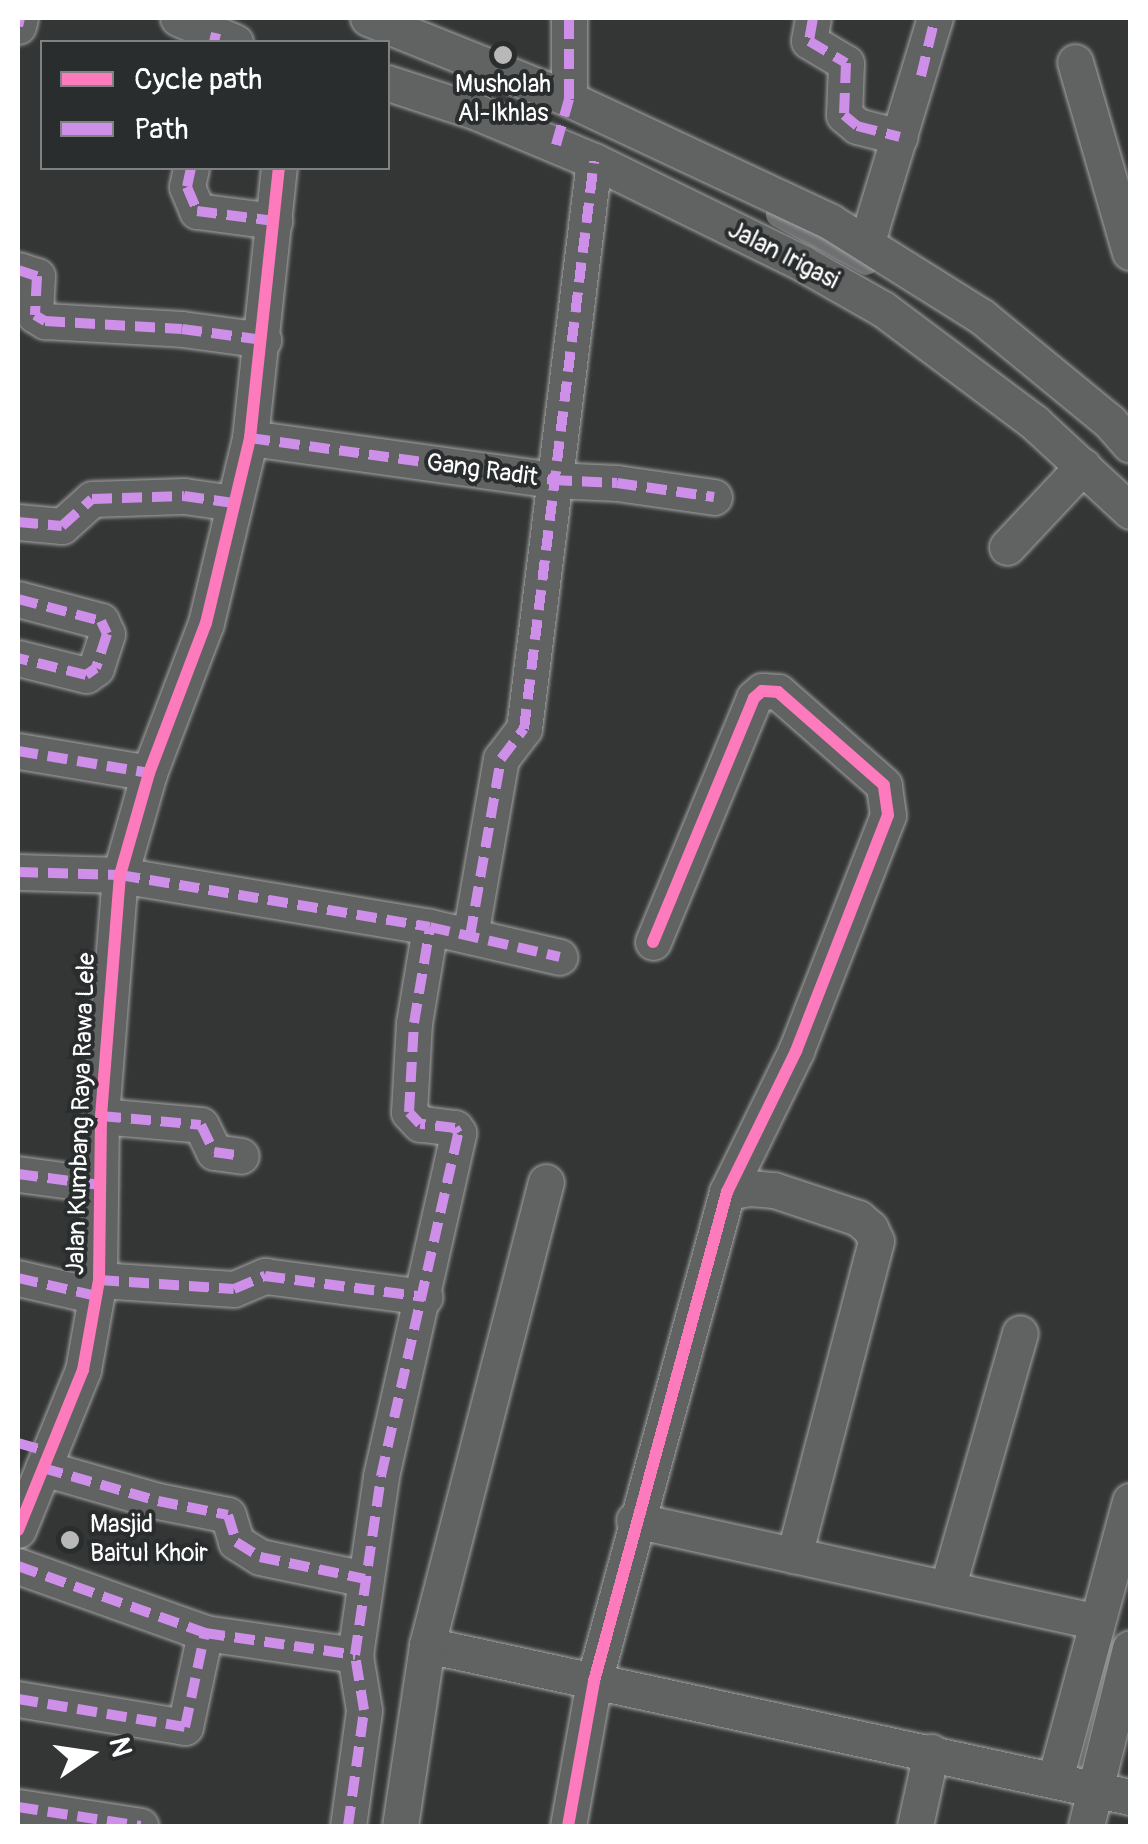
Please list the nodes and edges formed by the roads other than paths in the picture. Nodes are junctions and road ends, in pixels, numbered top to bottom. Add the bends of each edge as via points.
1 (20, 18) edge
2 (178, 18) edge
3 (368, 18) edge
4 (569, 18) edge
5 (814, 18) edge
6 (935, 18) edge
7 (18, 26) edge
8 (222, 39) edge
9 (1075, 62) dead end
10 (390, 83) edge
11 (569, 99) junction
12 (900, 138) junction
13 (594, 161) junction
14 (190, 170) edge
15 (278, 170) edge
16 (274, 221) junction
17 (860, 239) junction
18 (1130, 252) edge
19 (18, 270) edge
20 (263, 340) junction
21 (250, 438) junction
22 (1130, 445) edge
23 (1082, 466) junction
24 (552, 480) junction
25 (714, 497) dead end
26 (234, 503) junction
27 (1130, 511) edge
28 (18, 522) edge
29 (1007, 547) dead end
30 (18, 599) edge
31 (18, 658) edge
32 (18, 751) edge
33 (149, 773) junction
34 (18, 872) edge
35 (120, 875) junction
36 (430, 927) junction
37 (470, 936) junction
38 (653, 942) dead end
39 (560, 958) dead end
40 (101, 1116) junction
41 (240, 1156) dead end
42 (18, 1174) edge
43 (546, 1182) dead end
44 (100, 1185) junction
45 (727, 1192) junction
46 (18, 1278) edge
47 (98, 1288) junction
48 (425, 1297) junction
49 (1020, 1333) dead end
50 (36, 1454) edge
51 (1130, 1501) edge
52 (21, 1513) edge
53 (634, 1520) junction
54 (794, 1555) junction
55 (18, 1566) edge
56 (365, 1579) junction
57 (947, 1589) junction
58 (1095, 1621) junction
59 (205, 1633) junction
60 (427, 1645) junction
61 (1130, 1648) edge
62 (355, 1655) junction
63 (594, 1681) junction
64 (18, 1699) edge
65 (931, 1752) junction
66 (1056, 1780) junction
67 (1096, 1789) junction
68 (1130, 1797) edge
69 (18, 1807) edge
70 (141, 1826) edge
71 (348, 1826) edge
72 (400, 1826) edge
73 (568, 1826) edge
74 (915, 1826) edge
75 (1086, 1826) edge

1 - 7 street
2 - 8 street
3 - 11 street
4 - 11 street
5 - 12 street via 809,41 846,63 844,115 857,126
6 - 12 street
9 - 18 street
10 - 13 street, Jalan Irigasi
11 - 17 street
12 - 17 street via 871,228
13 - 23 street, Jalan Irigasi via 882,309
13 - 24 street
14 - 16 street via 187,187 197,211
15 - 16 street, Jalan Kumbang Raya Rawa Lele
16 - 20 street, Jalan Kumbang Raya Rawa Lele
17 - 22 street via 981,316
19 - 20 street via 37,276 35,315 44,321
20 - 21 street, Jalan Kumbang Raya Rawa Lele
21 - 24 street, Gang Radit
21 - 26 street, Jalan Kumbang Raya Rawa Lele
23 - 27 street, Jalan Irigasi
23 - 29 street
24 - 25 street, Gang Radit
24 - 37 street via 524,729 501,759
26 - 28 street via 184,496 92,499 62,526
26 - 33 street, Jalan Kumbang Raya Rawa Lele via 206,623
30 - 31 street via 101,621 107,634 96,668 86,675
32 - 33 street
33 - 35 street, Jalan Kumbang Raya Rawa Lele
34 - 35 street
35 - 36 street
35 - 40 street, Jalan Kumbang Raya Rawa Lele
36 - 37 street
36 - 48 street via 414,1023 409,1112 420,1124 458,1133
37 - 39 street
38 - 45 street via 754,698 778,692 884,786 888,815 796,1050
40 - 41 street via 200,1125 214,1152
40 - 44 street, Jalan Kumbang Raya Rawa Lele
42 - 44 street
43 - 60 street
44 - 47 street, Jalan Kumbang Raya Rawa Lele
45 - 53 street
45 - 54 street via 750,1188 791,1196 858,1218 876,1241
46 - 47 street
47 - 48 street via 234,1290 265,1276
47 - 50 street, Jalan Kumbang Raya Rawa Lele via 83,1370
48 - 56 street via 381,1476
49 - 57 street
50 - 52 street, Jalan Kumbang Raya Rawa Lele
50 - 56 street via 158,1502 222,1513 232,1520 236,1542 260,1556
51 - 58 street
53 - 54 street
53 - 63 street
54 - 57 street
55 - 59 street
56 - 62 street
57 - 58 street
58 - 66 street
59 - 62 street
59 - 64 street via 185,1727
60 - 63 street
60 - 72 street
61 - 67 street
62 - 71 street via 364,1710
63 - 65 street
63 - 73 street
65 - 66 street
65 - 74 street
66 - 67 street
67 - 68 street
67 - 75 street
69 - 70 street

